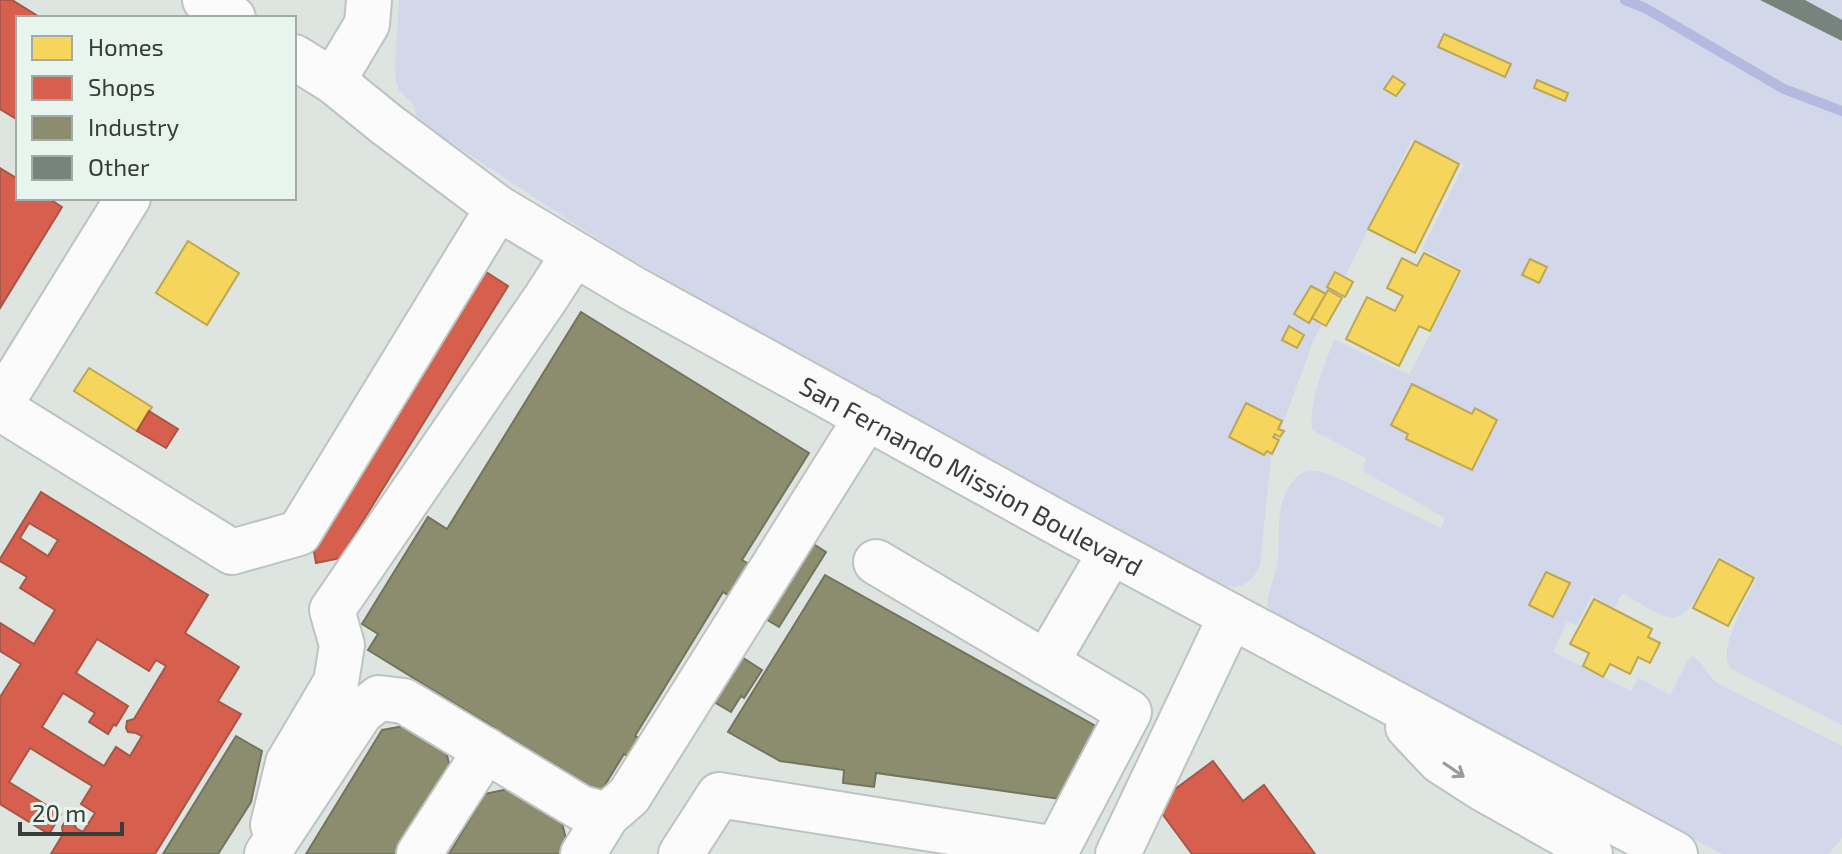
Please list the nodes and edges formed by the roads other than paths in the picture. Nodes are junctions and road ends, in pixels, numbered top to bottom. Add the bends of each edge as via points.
1 (205, 0) edge
2 (369, 0) edge
3 (230, 16) edge
4 (296, 58) edge
5 (333, 81) junction
6 (127, 200) edge
7 (498, 208) junction
8 (574, 254) junction
9 (0, 407) edge
10 (867, 417) junction
11 (1111, 552) junction
12 (876, 562) dead end
13 (1231, 616) junction
14 (1046, 663) junction
15 (1380, 696) junction
16 (486, 750) junction
17 (607, 815) junction
18 (266, 854) edge
19 (419, 854) edge
20 (583, 854) edge
21 (681, 854) edge
22 (1118, 854) edge
23 (1590, 854) edge
24 (1675, 854) edge

1 - 3 main road
2 - 5 main road via 367,24
4 - 5 main road, San Fernando Mission Boulevard
5 - 7 main road, San Fernando Mission Boulevard
6 - 9 main road
7 - 8 main road, San Fernando Mission Boulevard
7 - 9 main road via 299,533 232,552
8 - 10 main road, San Fernando Mission Boulevard
8 - 18 main road via 332,610 342,645 336,682 288,763
10 - 11 main road, San Fernando Mission Boulevard
10 - 17 main road via 629,796
11 - 13 main road, San Fernando Mission Boulevard
11 - 14 main road
12 - 14 main road
13 - 15 main road, San Fernando Mission Boulevard
13 - 22 main road
14 - 21 main road via 1129,712 1057,849 719,795
15 -> 23 main road via 1440,761
15 - 24 main road, San Fernando Mission Boulevard
16 - 17 main road via 581,808
16 - 18 main road via 404,701 379,698 361,712
16 - 19 main road
17 - 20 main road

